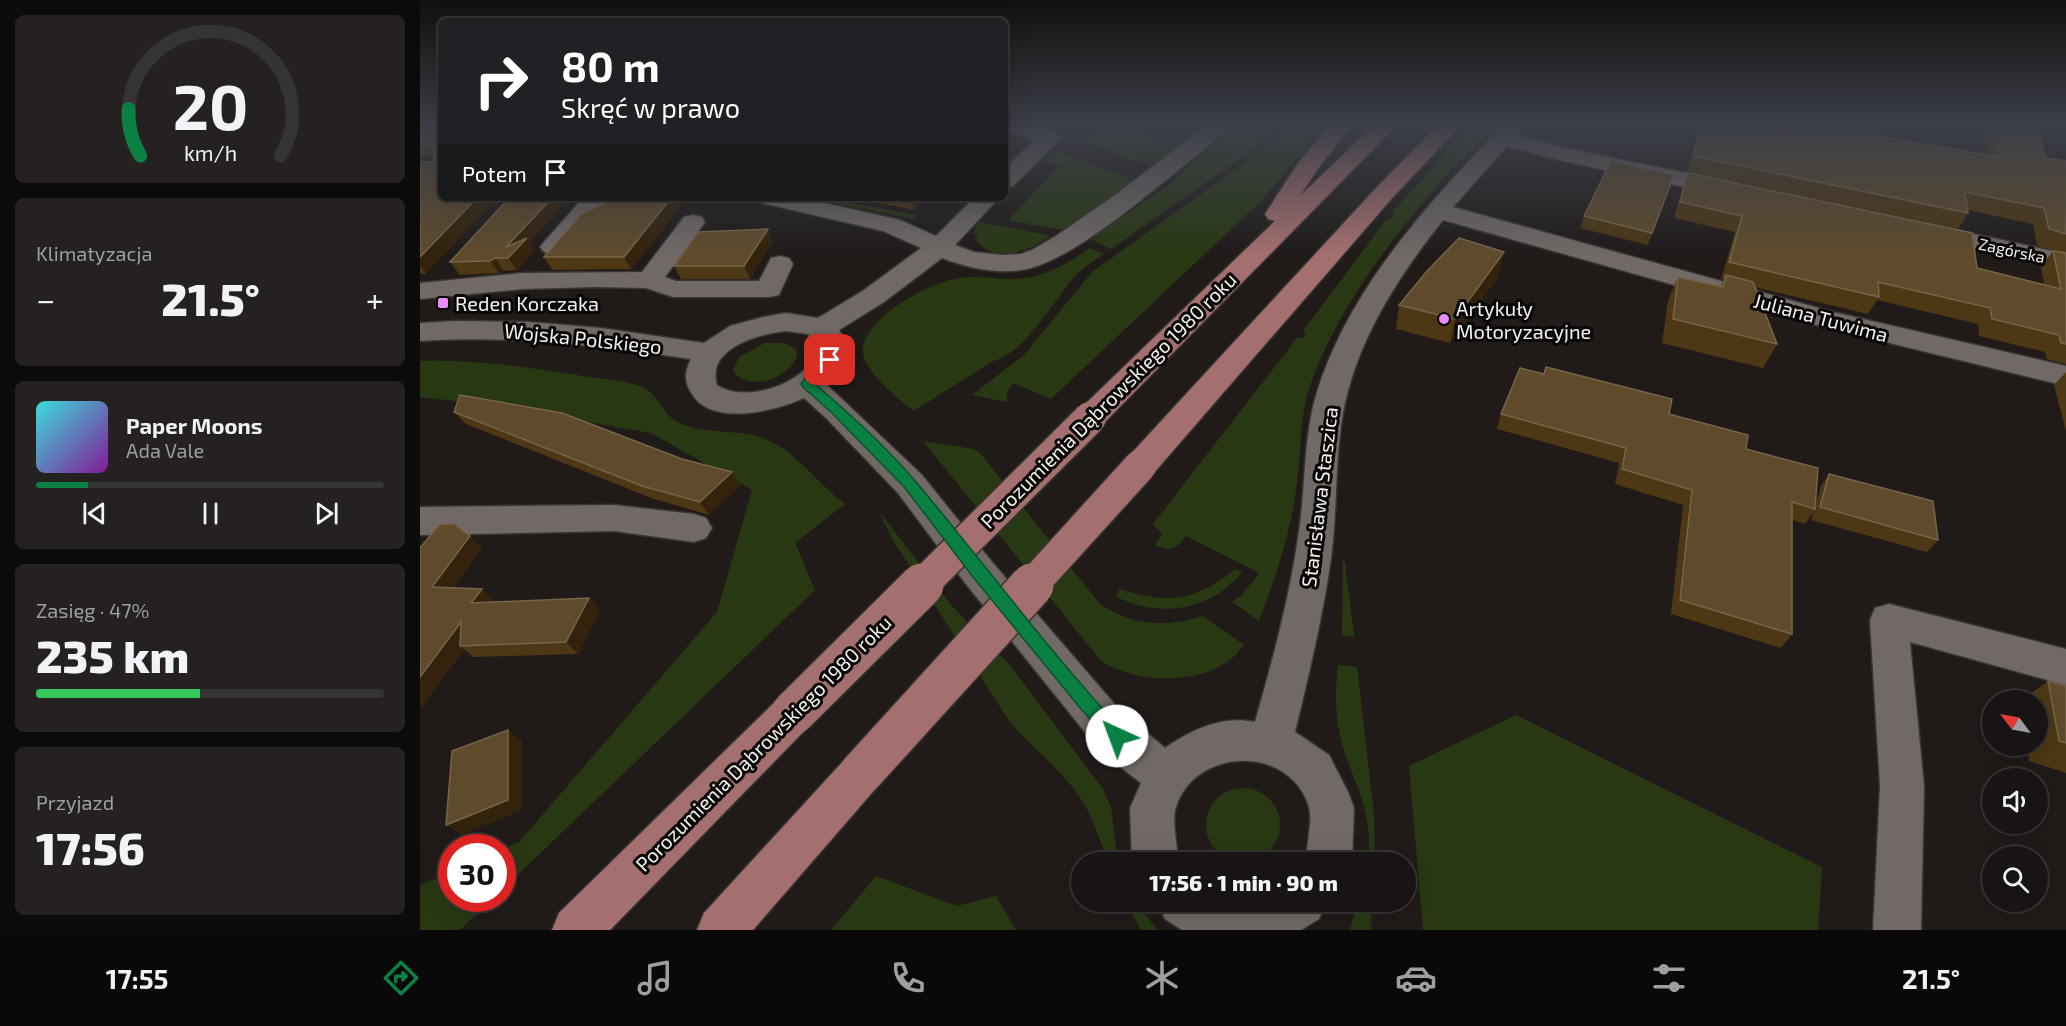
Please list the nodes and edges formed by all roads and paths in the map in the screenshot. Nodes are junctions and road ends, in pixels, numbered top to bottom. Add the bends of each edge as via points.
1 (1167, 169) edge
2 (1306, 169) edge
3 (1341, 169) edge
4 (1407, 169) edge
5 (1475, 169) edge
6 (1637, 169) edge
7 (1745, 192) edge
8 (593, 201) edge
9 (783, 201) edge
10 (984, 201) edge
11 (1439, 211) junction
12 (693, 222) dead end
13 (1904, 226) edge
14 (1266, 244) junction
15 (937, 249) junction
16 (2066, 262) edge
17 (454, 263) edge
18 (780, 264) dead end
19 (649, 280) junction
20 (523, 281) junction
21 (425, 290) edge
22 (489, 328) junction
23 (821, 329) junction
24 (420, 332) edge
25 (710, 353) junction
26 (2066, 376) edge
27 (807, 384) junction
28 (420, 521) edge
29 (694, 528) dead end
30 (2066, 667) edge
31 (1270, 742) junction
32 (1168, 776) junction
33 (1153, 852) edge
34 (1332, 852) edge
35 (1197, 912) edge
36 (1277, 918) edge
37 (576, 930) edge
38 (721, 930) edge
39 (1897, 930) edge

1 - 15 street via 1071,238 1031,260 981,261
2 - 14 main road via 1279,210
3 - 14 main road, Porozumienia Dąbrowskiego 1980 roku
4 - 38 main road, bridge
5 - 11 street, Stanisława Staszica
6 - 7 street
8 - 20 street
9 - 15 street via 891,225
10 - 15 street
11 - 26 street, Juliana Tuwima via 1775,305
11 - 31 street, Stanisława Staszica via 1368,307 1332,390 1317,530 1303,614
12 - 19 street
13 - 16 street, Zagórska
14 - 37 main road, Porozumienia Dąbrowskiego 1980 roku, bridge
15 - 23 street
17 - 21 street
18 - 19 street via 769,289 673,289
19 - 20 street
20 - 21 street
20 - 22 street
22 - 24 street, Wojska Polskiego
22 - 25 street, Wojska Polskiego via 579,334
23 - 25 street via 796,322 765,324 724,341
23 - 27 street via 832,348 830,360
25 - 27 street via 700,367 699,381 706,393 720,400 740,404 763,402
27 - 32 street via 916,491 1103,722 1138,755
28 - 29 street via 614,518
30 - 39 street via 1889,620 1902,786
31 - 32 street via 1225,739 1203,746
31 - 34 street via 1293,752 1312,769 1326,791 1334,816
32 - 33 street via 1156,797 1151,820
35 - 36 street via 1237,925

